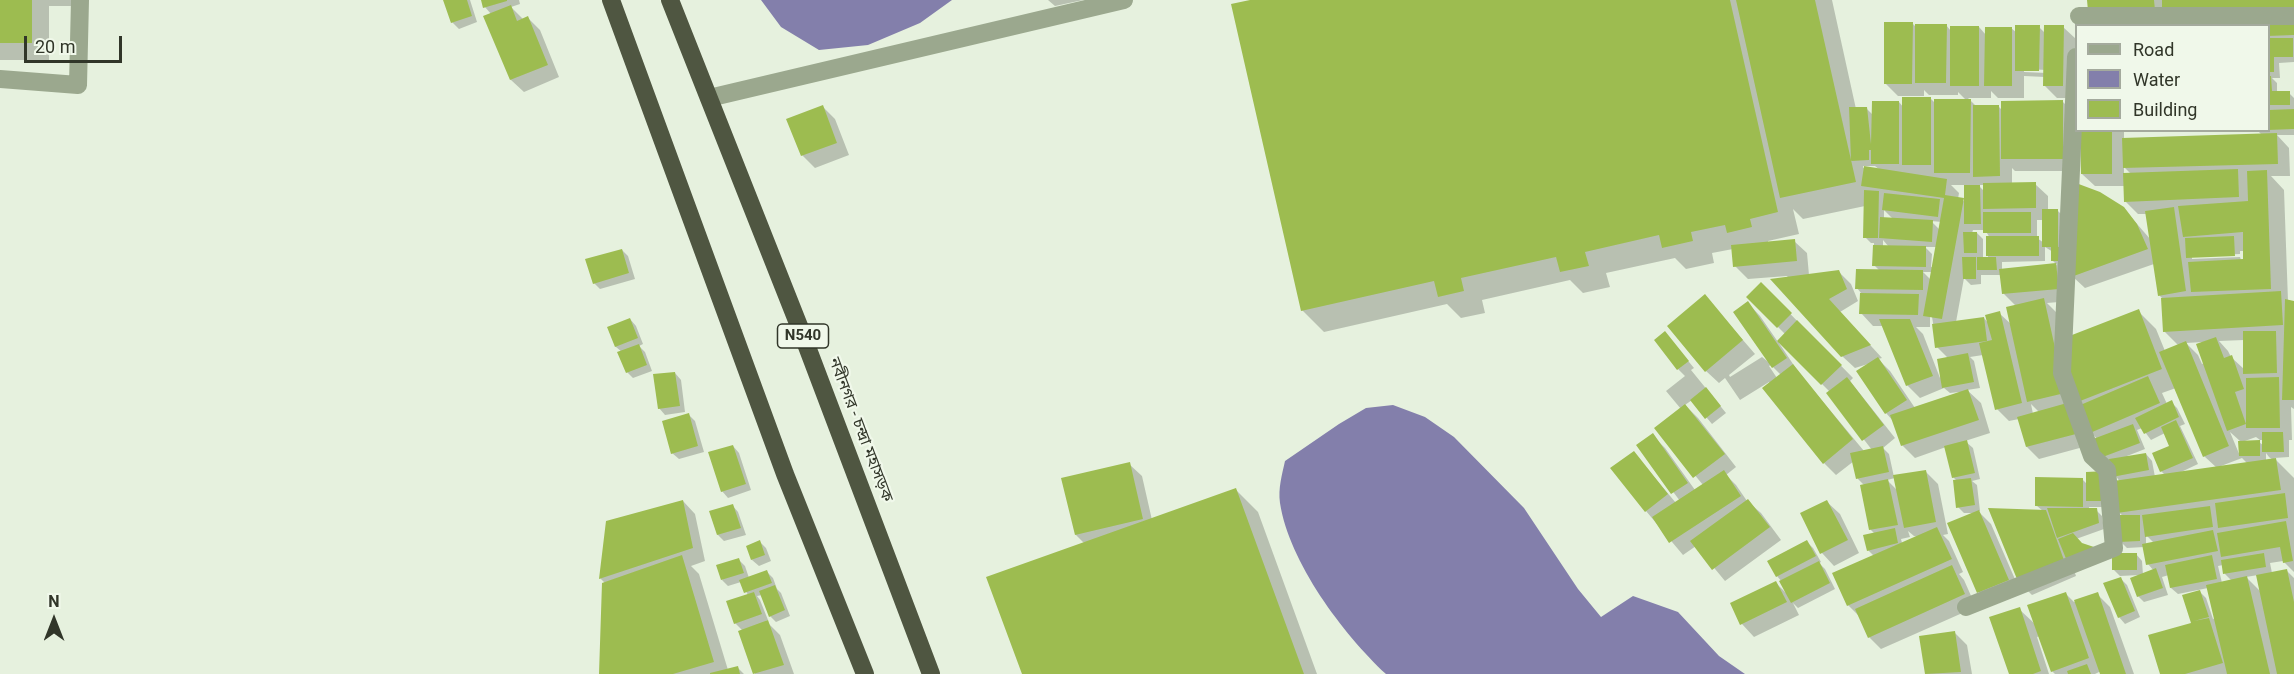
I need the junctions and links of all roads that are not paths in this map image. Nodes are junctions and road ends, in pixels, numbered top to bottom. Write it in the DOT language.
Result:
graph roads {
  1 [pos="80,0"];
  2 [pos="611,0"];
  3 [pos="670,0"];
  4 [pos="1124,0"];
  5 [pos="2078,14"];
  6 [pos="2294,16"];
  7 [pos="0,79"];
  8 [pos="2075,80"];
  9 [pos="709,98"];
  10 [pos="1966,607"];
  11 [pos="865,674"];
  12 [pos="931,674"];
  1 -- 7 [label="street"];
  2 -- 11 [label="highway"];
  3 -- 9 [label="highway, নবীনগর - চন্দ্রা মহাসড়ক / N540"];
  4 -- 9 [label="street"];
  5 -- 6 [label="street"];
  8 -- 10 [label="street"];
  9 -- 12 [label="highway, নবীনগর - চন্দ্রা মহাসড়ক / N540"];
}
